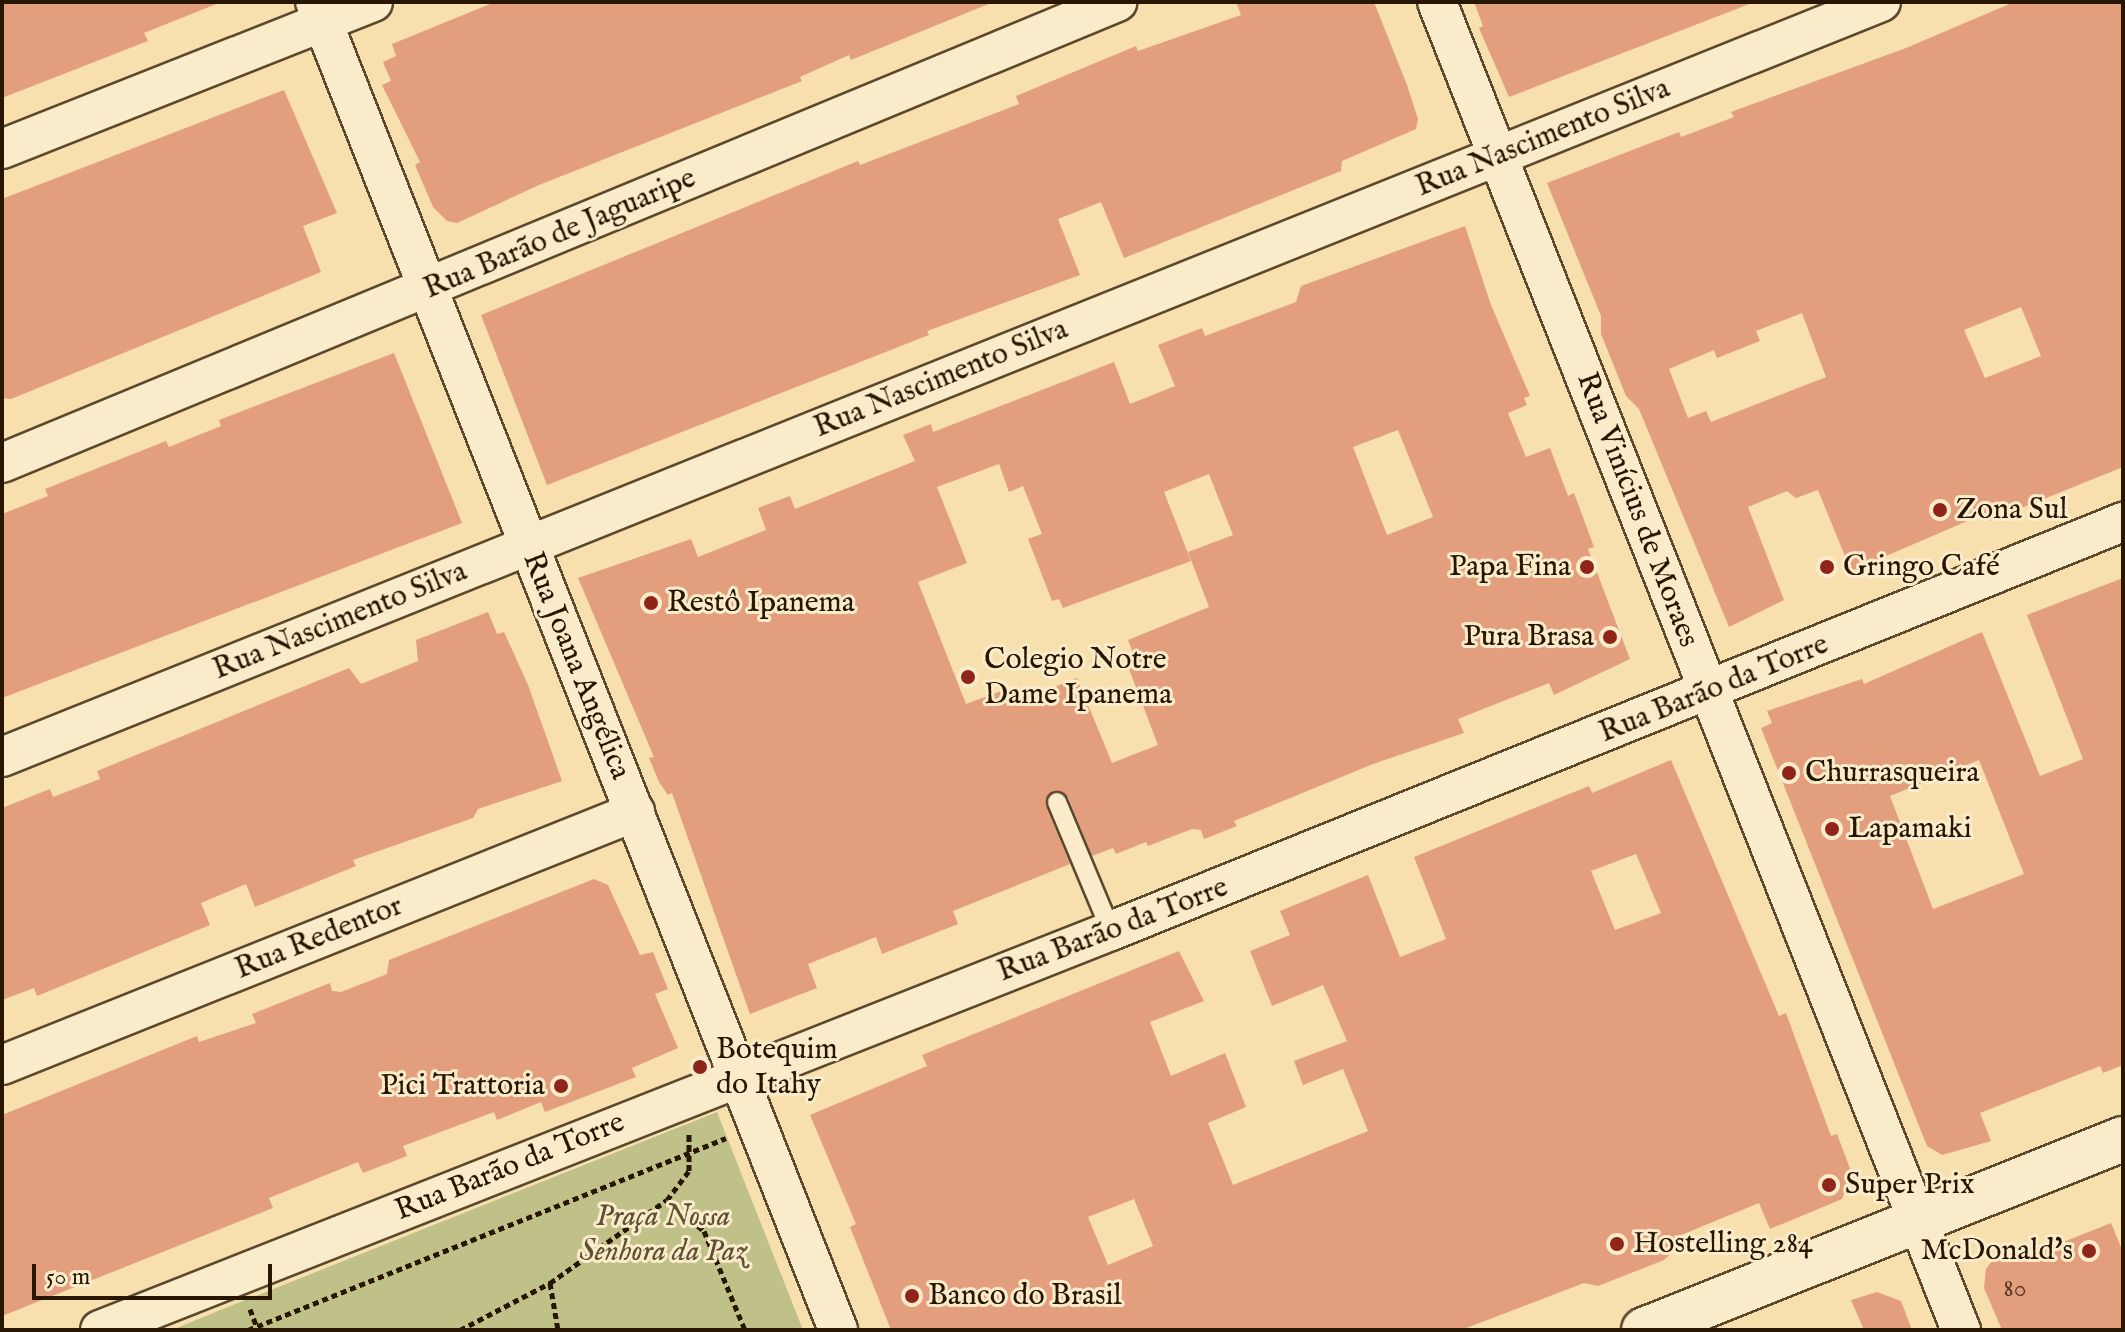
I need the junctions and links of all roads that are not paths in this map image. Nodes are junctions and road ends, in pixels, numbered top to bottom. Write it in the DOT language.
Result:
graph roads {
  1 [pos="373,2"];
  2 [pos="1117,2"];
  3 [pos="1437,2"];
  4 [pos="1881,2"];
  5 [pos="328,9"];
  6 [pos="2,149"];
  7 [pos="1498,156"];
  8 [pos="428,290"];
  9 [pos="2,463"];
  10 [pos="2123,522"];
  11 [pos="526,546"];
  12 [pos="1709,692"];
  13 [pos="2,757"];
  14 [pos="1057,802"];
  15 [pos="635,812"];
  16 [pos="1111,931"];
  17 [pos="2,1065"];
  18 [pos="739,1076"];
  19 [pos="2123,1139"];
  20 [pos="1915,1220"];
  21 [pos="100,1330"];
  22 [pos="838,1330"];
  23 [pos="1644,1330"];
  24 [pos="1961,1330"];
  1 -- 5 [label="street"];
  2 -- 8 [label="street, Rua Barão de Jaguaripe"];
  3 -- 7 [label="street, Rua Vinícius de Moraes"];
  4 -- 7 [label="street, Rua Nascimento Silva"];
  5 -- 6 [label="street"];
  5 -- 8 [label="street, Rua Joana Angélica"];
  7 -- 11 [label="street, Rua Nascimento Silva"];
  7 -- 12 [label="street, Rua Vinícius de Moraes"];
  8 -- 9 [label="street, Rua Barão de Jaguaripe"];
  8 -- 11 [label="street, Rua Joana Angélica"];
  10 -- 12 [label="street, Rua Barão da Torre"];
  11 -- 13 [label="street, Rua Nascimento Silva"];
  11 -- 15 [label="street, Rua Joana Angélica"];
  12 -- 16 [label="street, Rua Barão da Torre"];
  12 -- 20 [label="street, Rua Vinícius de Moraes"];
  14 -- 16 [label="lane"];
  15 -- 17 [label="street, Rua Redentor"];
  15 -- 18 [label="street, Rua Joana Angélica"];
  16 -- 18 [label="street, Rua Barão da Torre"];
  18 -- 21 [label="street, Rua Barão da Torre"];
  18 -- 22 [label="street, Rua Joana Angélica"];
  19 -- 20 [label="main road"];
  20 -- 23 [label="main road"];
  20 -- 24 [label="street, Rua Vinícius de Moraes"];
}
